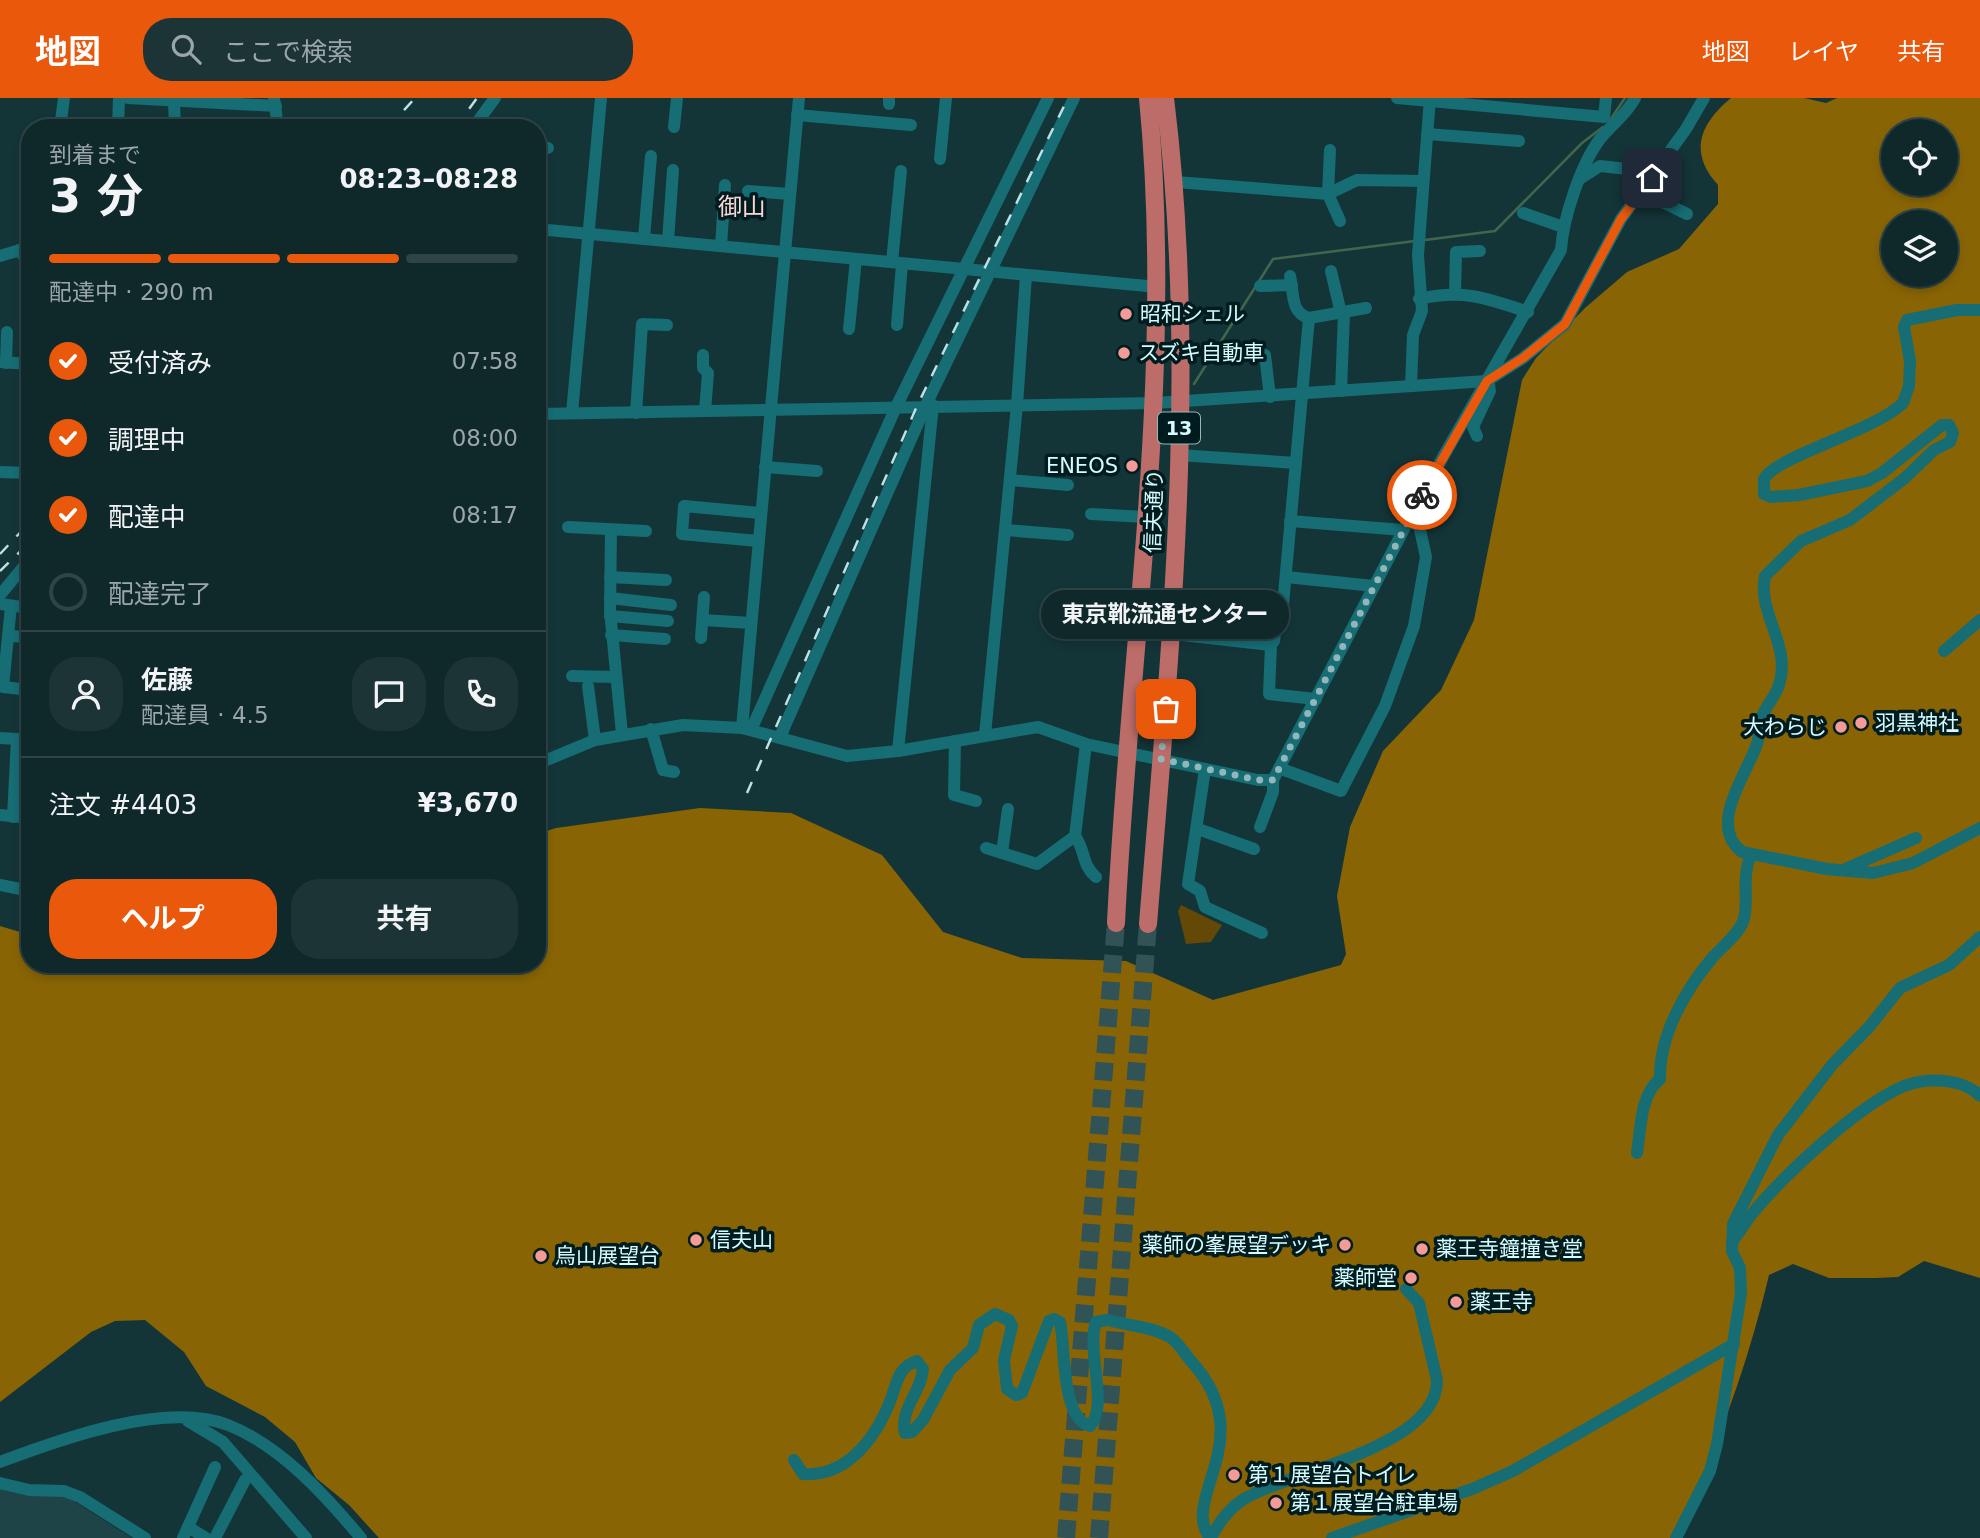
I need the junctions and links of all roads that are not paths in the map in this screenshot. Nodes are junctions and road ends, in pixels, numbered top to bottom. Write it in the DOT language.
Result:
graph roads {
  1 [pos="64,98"];
  2 [pos="119,98"];
  3 [pos="128,98"];
  4 [pos="495,98"];
  5 [pos="601,98"];
  6 [pos="677,98"];
  7 [pos="799,98"];
  8 [pos="946,98"];
  9 [pos="1048,98"];
  10 [pos="1074,98"];
  11 [pos="1148,98"];
  12 [pos="1165,98"];
  13 [pos="1397,98"];
  14 [pos="1606,98"];
  15 [pos="1635,98"];
  16 [pos="1704,98"];
  17 [pos="1430,100"];
  18 [pos="174,102"];
  19 [pos="275,102"];
  20 [pos="1510,103"];
  21 [pos="1531,104"];
  22 [pos="797,115"];
  23 [pos="61,119"];
  24 [pos="118,119"];
  25 [pos="175,119"];
  26 [pos="480,119"];
  27 [pos="1609,120"];
  28 [pos="911,125"];
  29 [pos="674,127"];
  30 [pos="1427,134"];
  31 [pos="1519,141"];
  32 [pos="1330,150"];
  33 [pos="651,156"];
  34 [pos="940,159"];
  35 [pos="673,170"];
  36 [pos="901,171"];
  37 [pos="1581,178"];
  38 [pos="1423,181"];
  39 [pos="1176,182"];
  40 [pos="725,185"];
  41 [pos="1643,190"];
  42 [pos="748,191"];
  43 [pos="790,194"];
  44 [pos="1328,194"];
  45 [pos="1523,213"];
  46 [pos="1687,214"];
  47 [pos="1340,221"];
  48 [pos="1563,228"];
  49 [pos="546,230"];
  50 [pos="589,233"];
  51 [pos="644,238"];
  52 [pos="668,241"];
  53 [pos="721,246"];
  54 [pos="21,249"];
  55 [pos="1480,251"];
  56 [pos="785,252"];
  57 [pos="0,256"];
  58 [pos="856,259"];
  59 [pos="897,263"];
  60 [pos="964,270"];
  61 [pos="1331,271"];
  62 [pos="988,272"];
  63 [pos="1026,275"];
  64 [pos="1260,286"];
  65 [pos="1158,287"];
  66 [pos="1454,294"];
  67 [pos="1419,299"];
  68 [pos="1366,308"];
  69 [pos="1980,310"];
  70 [pos="1342,311"];
  71 [pos="1528,312"];
  72 [pos="1309,318"];
  73 [pos="667,325"];
  74 [pos="897,325"];
  75 [pos="849,329"];
  76 [pos="7,332"];
  77 [pos="704,355"];
  78 [pos="1265,355"];
  79 [pos="3,362"];
  80 [pos="21,363"];
  81 [pos="1487,381"];
  82 [pos="1411,386"];
  83 [pos="1341,391"];
  84 [pos="1303,395"];
  85 [pos="1270,397"];
  86 [pos="1179,401"];
  87 [pos="1155,403"];
  88 [pos="897,405"];
  89 [pos="929,405"];
  90 [pos="1017,405"];
  91 [pos="770,410"];
  92 [pos="705,411"];
  93 [pos="636,412"];
  94 [pos="572,413"];
  95 [pos="546,414"];
  96 [pos="1477,436"];
  97 [pos="1179,455"];
  98 [pos="1296,463"];
  99 [pos="765,467"];
  100 [pos="817,471"];
  101 [pos="0,472"];
  102 [pos="21,473"];
  103 [pos="1010,480"];
  104 [pos="1068,485"];
  105 [pos="760,513"];
  106 [pos="1091,514"];
  107 [pos="1145,517"];
  108 [pos="1290,521"];
  109 [pos="1406,526"];
  110 [pos="568,527"];
  111 [pos="611,530"];
  112 [pos="1005,530"];
  113 [pos="646,531"];
  114 [pos="1068,535"];
  115 [pos="758,541"];
  116 [pos="21,570"];
  117 [pos="610,577"];
  118 [pos="1286,577"];
  119 [pos="666,580"];
  120 [pos="1374,586"];
  121 [pos="0,595"];
  122 [pos="704,597"];
  123 [pos="610,598"];
  124 [pos="671,604"];
  125 [pos="6,605"];
  126 [pos="610,616"];
  127 [pos="703,620"];
  128 [pos="1980,620"];
  129 [pos="668,621"];
  130 [pos="751,623"];
  131 [pos="1173,634"];
  132 [pos="611,635"];
  133 [pos="8,636"];
  134 [pos="21,637"];
  135 [pos="701,638"];
  136 [pos="665,639"];
  137 [pos="1270,645"];
  138 [pos="1944,651"];
  139 [pos="572,676"];
  140 [pos="616,677"];
  141 [pos="588,686"];
  142 [pos="21,689"];
  143 [pos="1316,699"];
  144 [pos="651,729"];
  145 [pos="746,729"];
  146 [pos="622,734"];
  147 [pos="985,735"];
  148 [pos="780,737"];
  149 [pos="0,738"];
  150 [pos="595,740"];
  151 [pos="955,741"];
  152 [pos="1086,744"];
  153 [pos="898,751"];
  154 [pos="1128,752"];
  155 [pos="1161,759"];
  156 [pos="546,760"];
  157 [pos="1205,769"];
  158 [pos="674,772"];
  159 [pos="1276,774"];
  160 [pos="976,801"];
  161 [pos="1008,809"];
  162 [pos="6,816"];
  163 [pos="1260,827"];
  164 [pos="1980,828"];
  165 [pos="1198,829"];
  166 [pos="1075,836"];
  167 [pos="1916,838"];
  168 [pos="986,848"];
  169 [pos="1254,849"];
  170 [pos="1002,853"];
  171 [pos="1751,855"];
  172 [pos="1840,871"];
  173 [pos="1096,877"];
  174 [pos="0,885"];
  175 [pos="21,889"];
  176 [pos="1116,923"];
  177 [pos="1147,924"];
  178 [pos="1262,933"];
  179 [pos="1980,937"];
  180 [pos="1980,1096"];
  181 [pos="1637,1153"];
  182 [pos="1732,1241"];
  183 [pos="1406,1289"];
  184 [pos="1734,1345"];
  185 [pos="185,1419"];
  186 [pos="794,1460"];
  187 [pos="0,1462"];
  188 [pos="215,1467"];
  189 [pos="245,1480"];
  190 [pos="0,1483"];
  191 [pos="185,1532"];
  192 [pos="145,1538"];
  193 [pos="206,1538"];
  194 [pos="215,1538"];
  195 [pos="306,1538"];
  196 [pos="361,1538"];
  197 [pos="1211,1538"];
  198 [pos="1332,1538"];
  199 [pos="1676,1538"];
  1 -- 23 [label="street"];
  2 -- 24 [label="street"];
  3 -- 18 [label="street"];
  4 -- 26 [label="street"];
  5 -- 50 [label="street"];
  6 -- 29 [label="street"];
  7 -- 22 [label="street"];
  8 -- 34 [label="street"];
  9 -- 60 [label="street"];
  10 -- 62 [label="street"];
  11 -- 65 [label="highway, 信夫通り / 13"];
  12 -- 39 [label="highway, 信夫通り / 13"];
  13 -- 17 [label="street"];
  14 -- 27 [label="street"];
  15 -- 27 [label="street"];
  16 -- 41 [label="street"];
  17 -- 20 [label="street"];
  17 -- 30 [label="street"];
  18 -- 19 [label="street"];
  18 -- 25 [label="street"];
  20 -- 21 [label="street"];
  21 -- 27 [label="street"];
  22 -- 28 [label="street"];
  22 -- 43 [label="street"];
  27 -- 37 [label="street"];
  30 -- 31 [label="street"];
  30 -- 38 [label="street"];
  32 -- 44 [label="street"];
  33 -- 51 [label="street"];
  35 -- 52 [label="street"];
  36 -- 59 [label="street"];
  37 -- 41 [label="street"];
  37 -- 48 [label="street"];
  38 -- 44 [label="street"];
  38 -- 67 [label="street"];
  39 -- 44 [label="street"];
  39 -- 86 [label="highway, 信夫通り / 13"];
  40 -- 53 [label="street"];
  41 -- 46 [label="street"];
  41 -- 81 [label="street"];
  42 -- 43 [label="street"];
  43 -- 56 [label="street"];
  44 -- 47 [label="street"];
  45 -- 48 [label="street"];
  48 -- 71 [label="street"];
  49 -- 50 [label="street"];
  50 -- 51 [label="street"];
  50 -- 94 [label="street"];
  51 -- 52 [label="street"];
  52 -- 53 [label="street"];
  53 -- 56 [label="street"];
  54 -- 57 [label="street"];
  55 -- 66 [label="street"];
  56 -- 58 [label="street"];
  56 -- 91 [label="street"];
  58 -- 59 [label="street"];
  58 -- 75 [label="street"];
  59 -- 60 [label="street"];
  59 -- 74 [label="street"];
  60 -- 62 [label="street"];
  60 -- 88 [label="street"];
  61 -- 70 [label="street"];
  62 -- 63 [label="street"];
  62 -- 89 [label="street"];
  63 -- 65 [label="street"];
  63 -- 90 [label="street"];
  64 -- 72 [label="street"];
  65 -- 87 [label="highway, 信夫通り / 13"];
  66 -- 67 [label="street"];
  66 -- 71 [label="street"];
  67 -- 82 [label="street"];
  68 -- 70 [label="street"];
  69 -- 171 [label="street"];
  70 -- 72 [label="street"];
  70 -- 83 [label="street"];
  71 -- 81 [label="street"];
  72 -- 84 [label="street"];
  73 -- 93 [label="street"];
  76 -- 79 [label="street"];
  77 -- 92 [label="street"];
  78 -- 85 [label="street"];
  79 -- 80 [label="street"];
  81 -- 82 [label="street"];
  81 -- 96 [label="street"];
  81 -- 109 [label="street"];
  82 -- 83 [label="street"];
  83 -- 84 [label="street"];
  84 -- 85 [label="street"];
  84 -- 98 [label="street"];
  85 -- 86 [label="street"];
  86 -- 87 [label="street"];
  86 -- 97 [label="highway, 信夫通り / 13"];
  87 -- 90 [label="street"];
  87 -- 107 [label="highway, 信夫通り / 13"];
  88 -- 89 [label="street"];
  88 -- 91 [label="street"];
  88 -- 145 [label="street"];
  89 -- 90 [label="street"];
  89 -- 148 [label="street"];
  89 -- 153 [label="street"];
  90 -- 103 [label="street"];
  91 -- 92 [label="street"];
  91 -- 99 [label="street"];
  92 -- 93 [label="street"];
  93 -- 94 [label="street"];
  94 -- 95 [label="street"];
  97 -- 98 [label="street"];
  97 -- 131 [label="highway, 信夫通り / 13"];
  98 -- 108 [label="street"];
  99 -- 100 [label="street"];
  99 -- 105 [label="street"];
  101 -- 102 [label="street"];
  103 -- 104 [label="street"];
  103 -- 112 [label="street"];
  105 -- 115 [label="street"];
  105 -- 115 [label="street"];
  106 -- 107 [label="street"];
  107 -- 154 [label="highway, 信夫通り / 13"];
  108 -- 109 [label="street"];
  108 -- 118 [label="street"];
  109 -- 120 [label="street"];
  109 -- 159 [label="street"];
  110 -- 111 [label="street"];
  111 -- 113 [label="street"];
  111 -- 117 [label="street"];
  112 -- 114 [label="street"];
  112 -- 147 [label="street"];
  115 -- 130 [label="street"];
  116 -- 121 [label="street"];
  117 -- 119 [label="street"];
  117 -- 123 [label="street"];
  118 -- 120 [label="street"];
  118 -- 137 [label="street"];
  120 -- 143 [label="street"];
  122 -- 127 [label="street"];
  123 -- 124 [label="street"];
  123 -- 126 [label="street"];
  125 -- 133 [label="street"];
  126 -- 129 [label="street"];
  126 -- 132 [label="street"];
  127 -- 130 [label="street"];
  127 -- 135 [label="street"];
  128 -- 138 [label="street"];
  130 -- 145 [label="street"];
  131 -- 137 [label="street"];
  131 -- 155 [label="highway, 信夫通り / 13"];
  132 -- 136 [label="street"];
  132 -- 140 [label="street"];
  133 -- 134 [label="street"];
  133 -- 142 [label="street"];
  137 -- 143 [label="street"];
  139 -- 140 [label="street"];
  140 -- 146 [label="street"];
  141 -- 150 [label="street"];
  143 -- 159 [label="street"];
  144 -- 145 [label="street"];
  144 -- 146 [label="street"];
  144 -- 158 [label="street"];
  145 -- 148 [label="street"];
  146 -- 150 [label="street"];
  147 -- 151 [label="street"];
  147 -- 152 [label="street"];
  148 -- 153 [label="street"];
  149 -- 162 [label="street"];
  150 -- 156 [label="street"];
  151 -- 153 [label="street"];
  151 -- 160 [label="street"];
  152 -- 154 [label="street"];
  152 -- 166 [label="street"];
  154 -- 155 [label="street"];
  154 -- 176 [label="highway, 信夫通り / 13"];
  155 -- 157 [label="street"];
  155 -- 177 [label="highway, 信夫通り / 13"];
  157 -- 159 [label="street"];
  157 -- 165 [label="street"];
  159 -- 163 [label="street"];
  161 -- 170 [label="street"];
  164 -- 172 [label="street"];
  165 -- 169 [label="street"];
  165 -- 178 [label="street"];
  166 -- 170 [label="street"];
  166 -- 173 [label="street"];
  167 -- 172 [label="street"];
  168 -- 170 [label="street"];
  171 -- 172 [label="street"];
  171 -- 181 [label="street"];
  174 -- 175 [label="street"];
  179 -- 182 [label="street"];
  180 -- 182 [label="street"];
  182 -- 184 [label="street"];
  183 -- 197 [label="street"];
  184 -- 198 [label="street"];
  184 -- 199 [label="street"];
  185 -- 187 [label="street"];
  185 -- 195 [label="street"];
  185 -- 196 [label="street"];
  186 -- 197 [label="street"];
  188 -- 191 [label="street"];
  189 -- 194 [label="street"];
  190 -- 192 [label="street"];
  191 -- 193 [label="street"];
}
